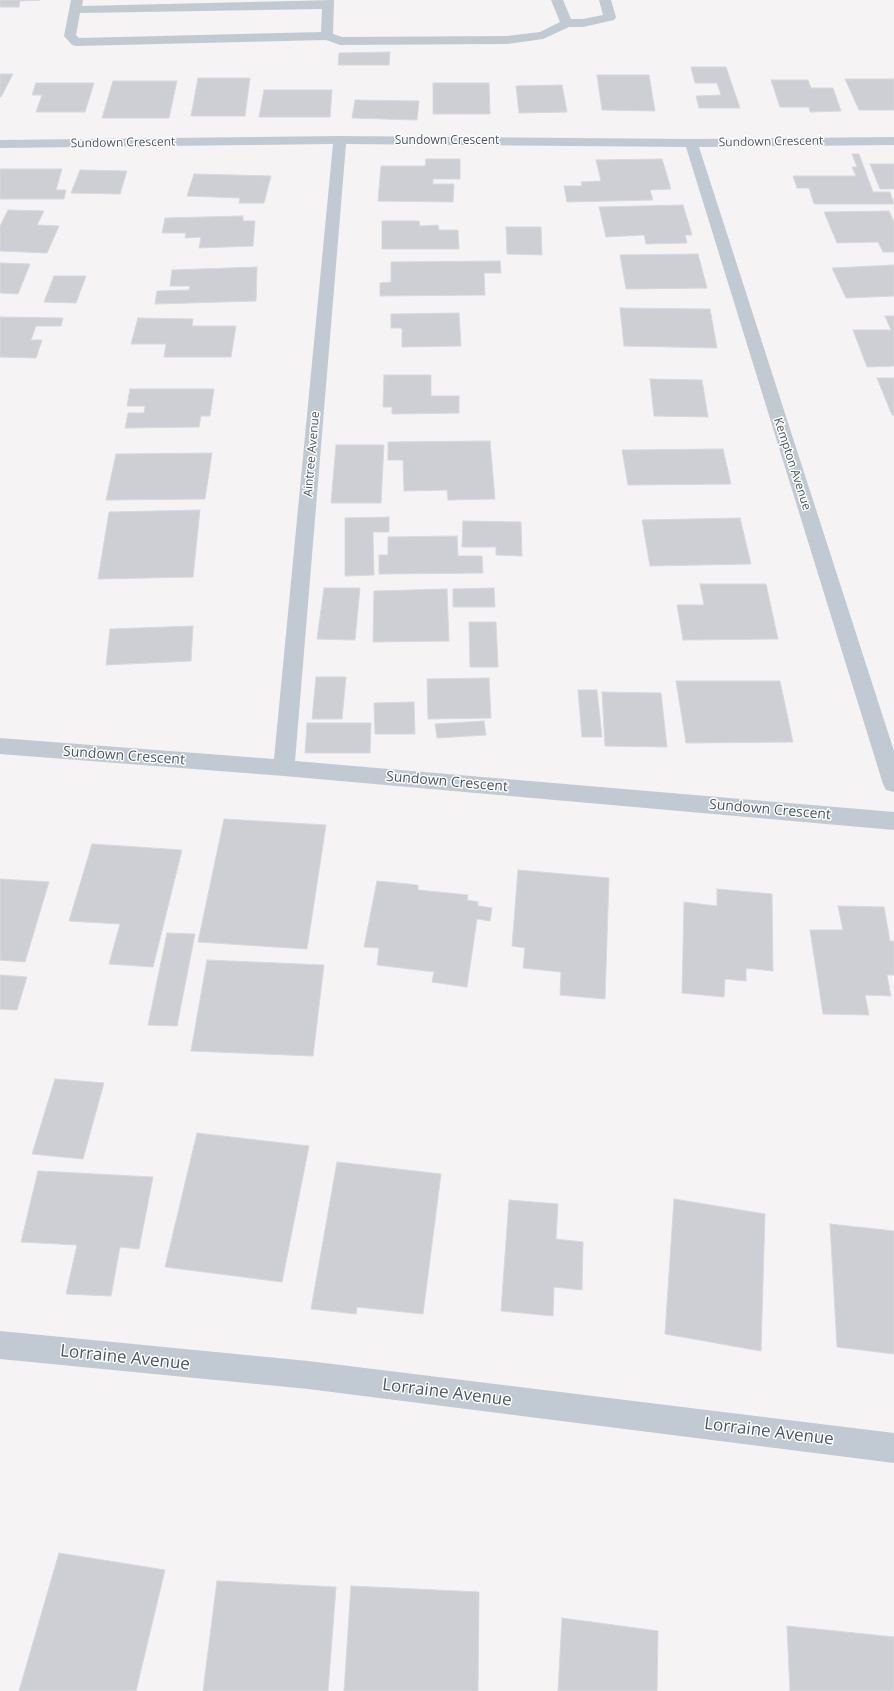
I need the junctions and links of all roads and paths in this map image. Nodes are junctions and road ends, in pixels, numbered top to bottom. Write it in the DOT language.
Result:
graph roads {
  1 [pos="557,0"];
  2 [pos="605,0"];
  3 [pos="328,3"];
  4 [pos="76,5"];
  5 [pos="567,23"];
  6 [pos="328,36"];
  7 [pos="340,140"];
  8 [pos="894,141"];
  9 [pos="691,143"];
  10 [pos="0,144"];
  11 [pos="0,746"];
  12 [pos="284,768"];
  13 [pos="894,784"];
  14 [pos="894,821"];
  15 [pos="0,1345"];
  16 [pos="894,1448"];
  1 -- 5 [label="street"];
  2 -- 5 [label="street"];
  3 -- 4 [label="street"];
  3 -- 6 [label="street"];
  4 -- 6 [label="street"];
  5 -- 6 [label="street"];
  7 -- 9 [label="street, Sundown Crescent"];
  7 -- 10 [label="street, Sundown Crescent"];
  7 -- 12 [label="street, Aintree Avenue"];
  8 -- 9 [label="street, Sundown Crescent"];
  9 -- 13 [label="street, Kempton Avenue"];
  11 -- 12 [label="street, Sundown Crescent"];
  12 -- 14 [label="street, Sundown Crescent"];
  15 -- 16 [label="street, Lorraine Avenue"];
}
